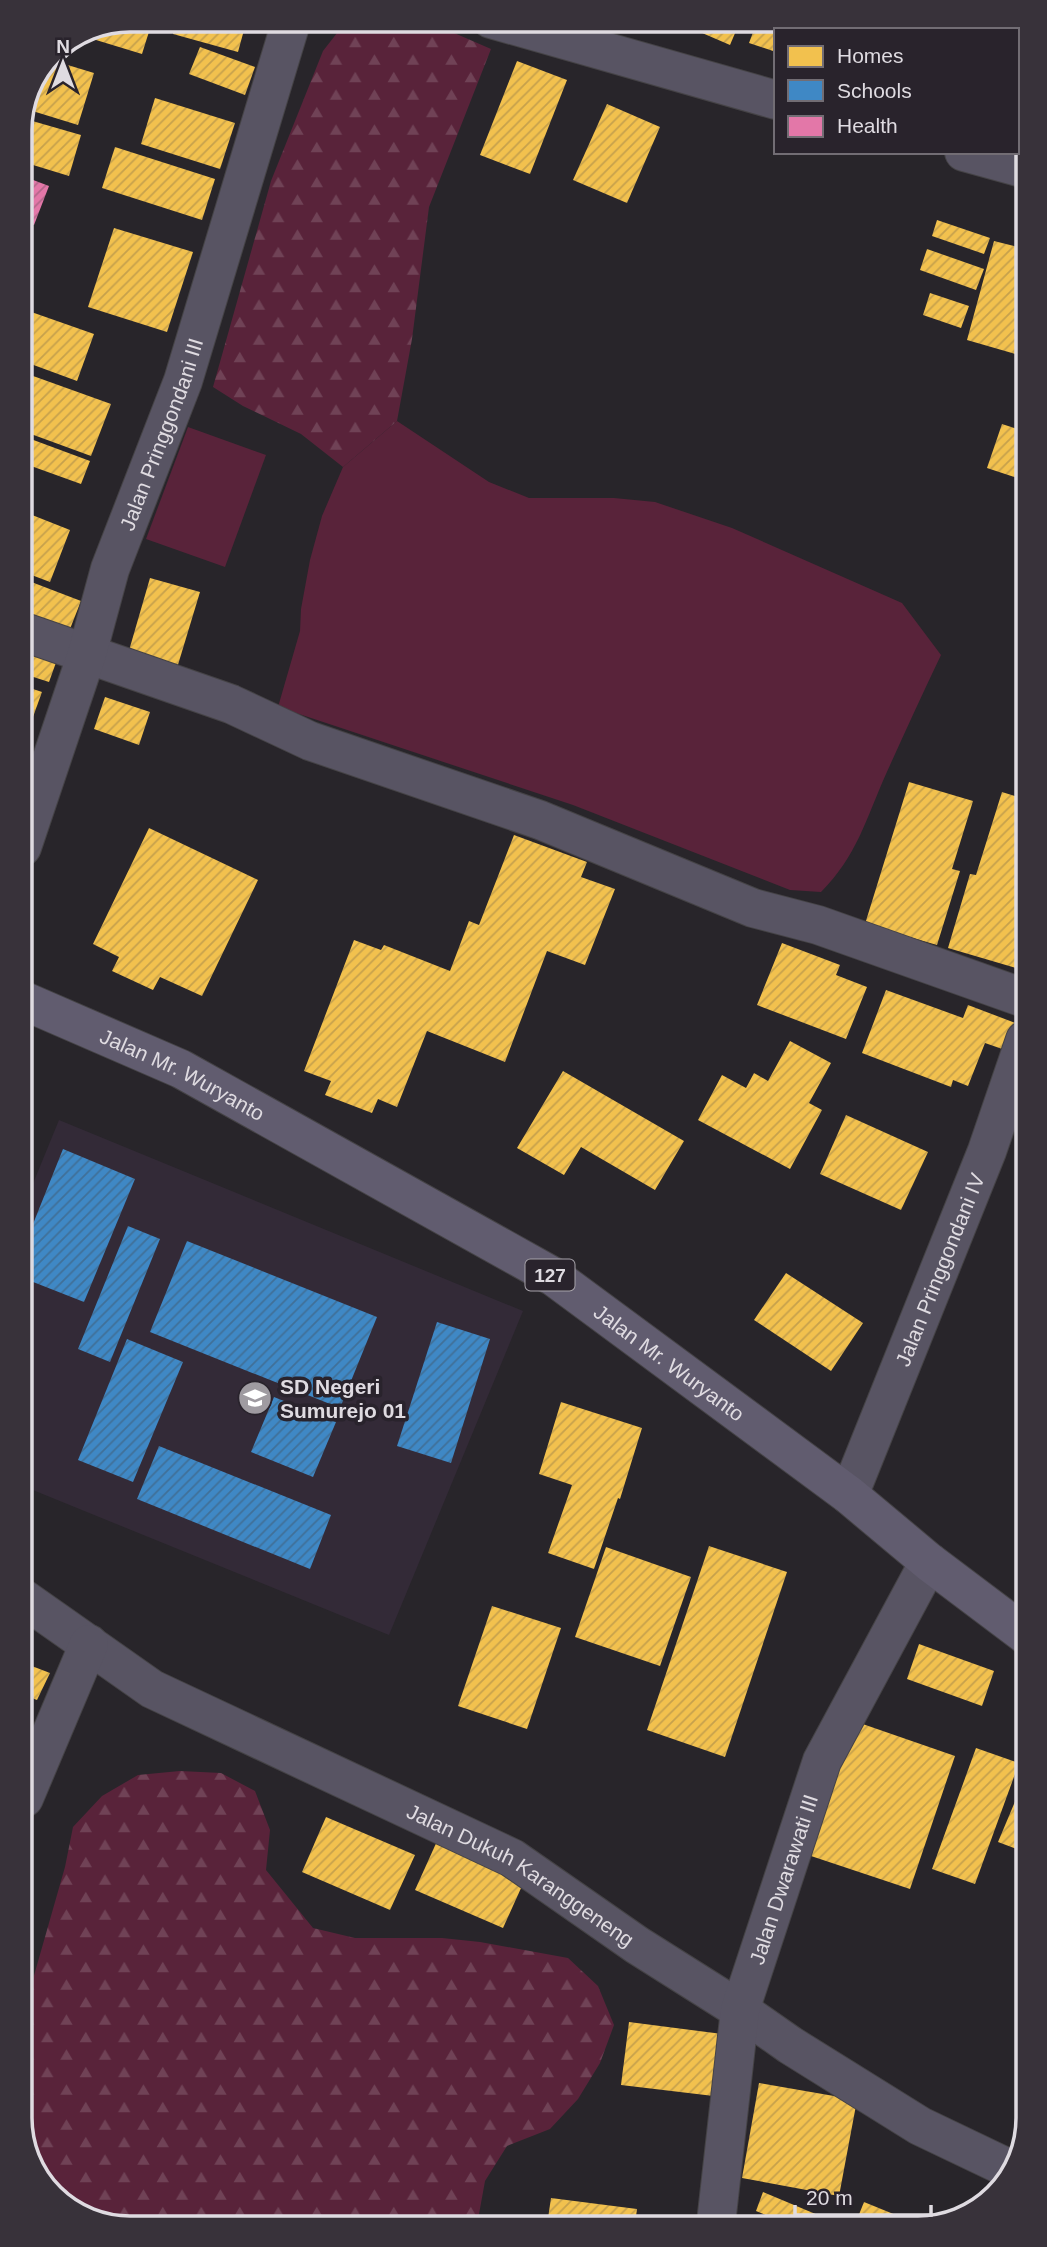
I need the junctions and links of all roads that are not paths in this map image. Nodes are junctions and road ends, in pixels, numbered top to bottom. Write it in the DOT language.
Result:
graph roads {
  1 [pos="288,31"];
  2 [pos="535,32"];
  3 [pos="774,99"];
  4 [pos="971,154"];
  5 [pos="1016,166"];
  6 [pos="32,635"];
  7 [pos="87,654"];
  8 [pos="32,818"];
  9 [pos="1016,995"];
  10 [pos="32,1004"];
  11 [pos="1016,1066"];
  12 [pos="849,1495"];
  13 [pos="929,1562"];
  14 [pos="31,1604"];
  15 [pos="1016,1627"];
  16 [pos="89,1644"];
  17 [pos="31,1781"];
  18 [pos="740,2010"];
  19 [pos="1003,2165"];
  20 [pos="717,2216"];
  1 -- 7 [label="street, Jalan Pringgondani III"];
  2 -- 3 [label="street"];
  4 -- 5 [label="street"];
  6 -- 7 [label="street"];
  7 -- 8 [label="street, Jalan Pringgondani III"];
  7 -- 9 [label="street"];
  10 -- 12 [label="main road, Jalan Mr. Wuryanto / 127"];
  11 -- 12 [label="street, Jalan Pringgondani IV"];
  12 -- 13 [label="main road, Jalan Mr. Wuryanto / 127"];
  13 -- 15 [label="main road, Jalan Mr. Wuryanto / 127"];
  13 -- 18 [label="street, Jalan Dwarawati III"];
  14 -- 16 [label="street, Jalan Dukuh Karanggeneng"];
  16 -- 17 [label="street"];
  16 -- 18 [label="street, Jalan Dukuh Karanggeneng"];
  18 -- 19 [label="street, Jalan Dukuh Karanggeneng"];
  18 -- 20 [label="street, Jalan Dwarawati III"];
}
